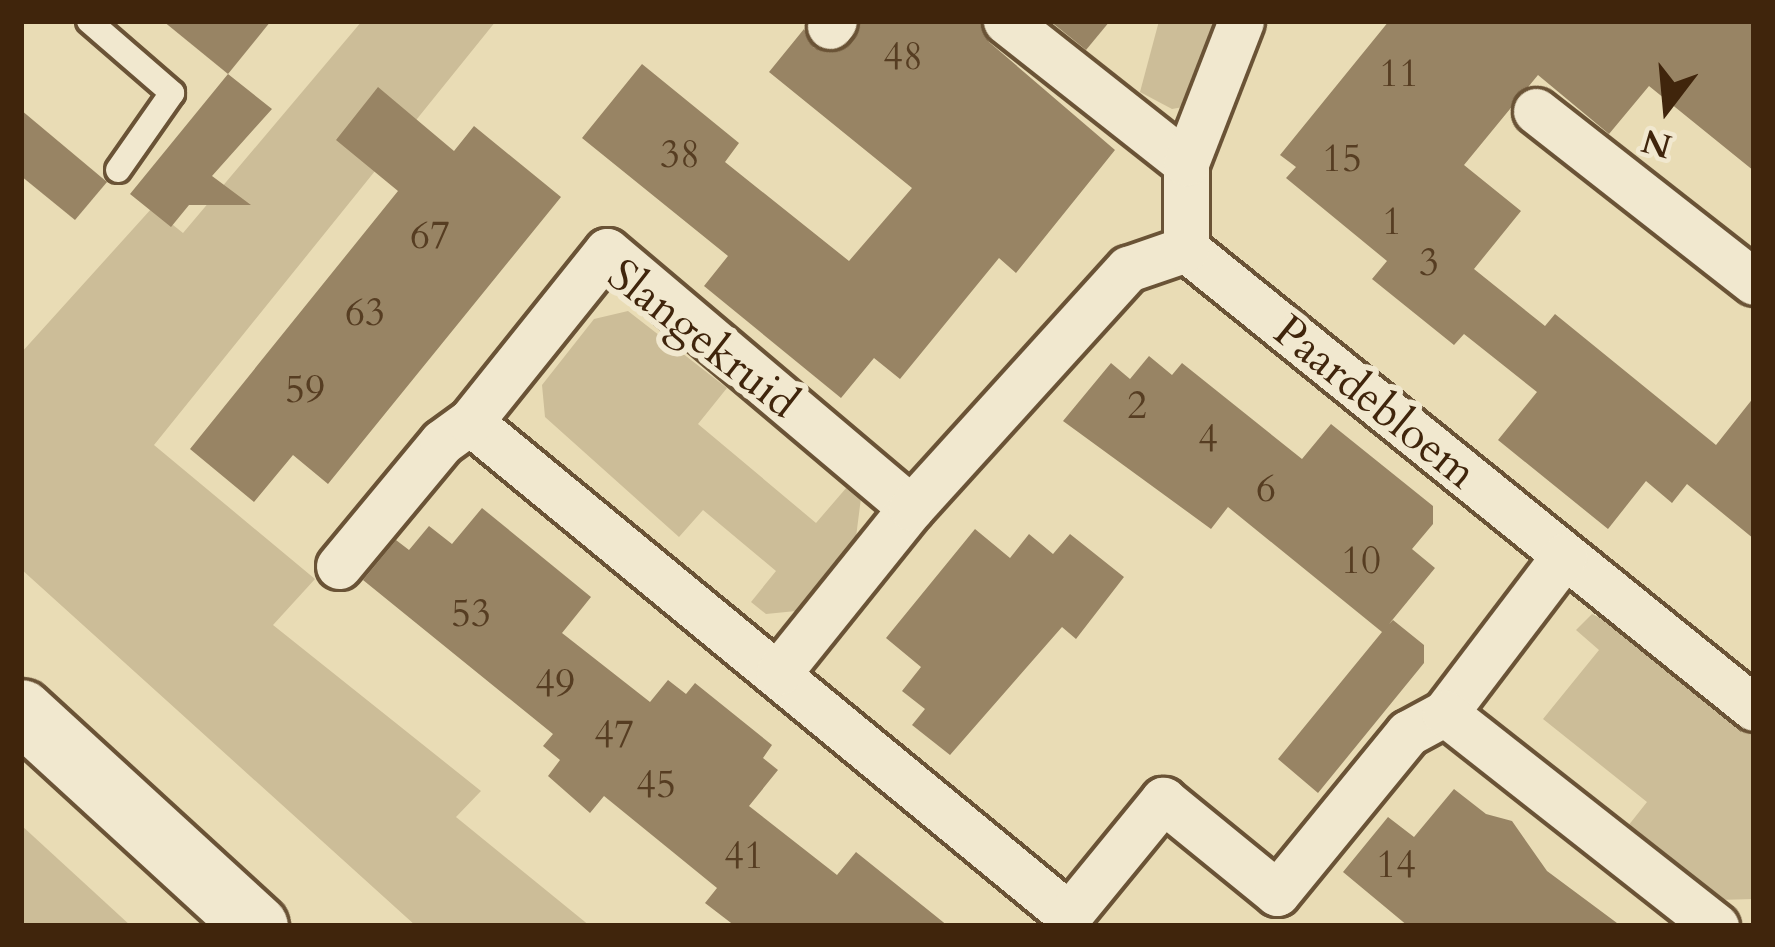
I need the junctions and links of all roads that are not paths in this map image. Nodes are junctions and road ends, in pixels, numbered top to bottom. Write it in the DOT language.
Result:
graph roads {
  1 [pos="89,21"];
  2 [pos="1006,21"];
  3 [pos="1241,21"];
  4 [pos="1536,111"];
  5 [pos="1186,163"];
  6 [pos="118,170"];
  7 [pos="1186,249"];
  8 [pos="1754,283"];
  9 [pos="470,422"];
  10 [pos="911,508"];
  11 [pos="1564,556"];
  12 [pos="339,566"];
  13 [pos="779,672"];
  14 [pos="1754,709"];
  15 [pos="21,711"];
  16 [pos="1445,713"];
  17 [pos="1065,921"];
  18 [pos="256,926"];
  19 [pos="1716,926"];
  1 -- 6 [label="lane"];
  2 -- 5 [label="street"];
  3 -- 5 [label="street"];
  4 -- 8 [label="street"];
  5 -- 7 [label="street"];
  7 -- 10 [label="street"];
  7 -- 11 [label="street, Paardebloem"];
  9 -- 10 [label="street, Slangekruid"];
  9 -- 12 [label="street, Slangekruid"];
  9 -- 13 [label="street"];
  10 -- 13 [label="street"];
  11 -- 14 [label="street, Paardebloem"];
  11 -- 16 [label="street"];
  13 -- 17 [label="street"];
  15 -- 18 [label="street"];
  16 -- 17 [label="street"];
  16 -- 19 [label="street"];
}
